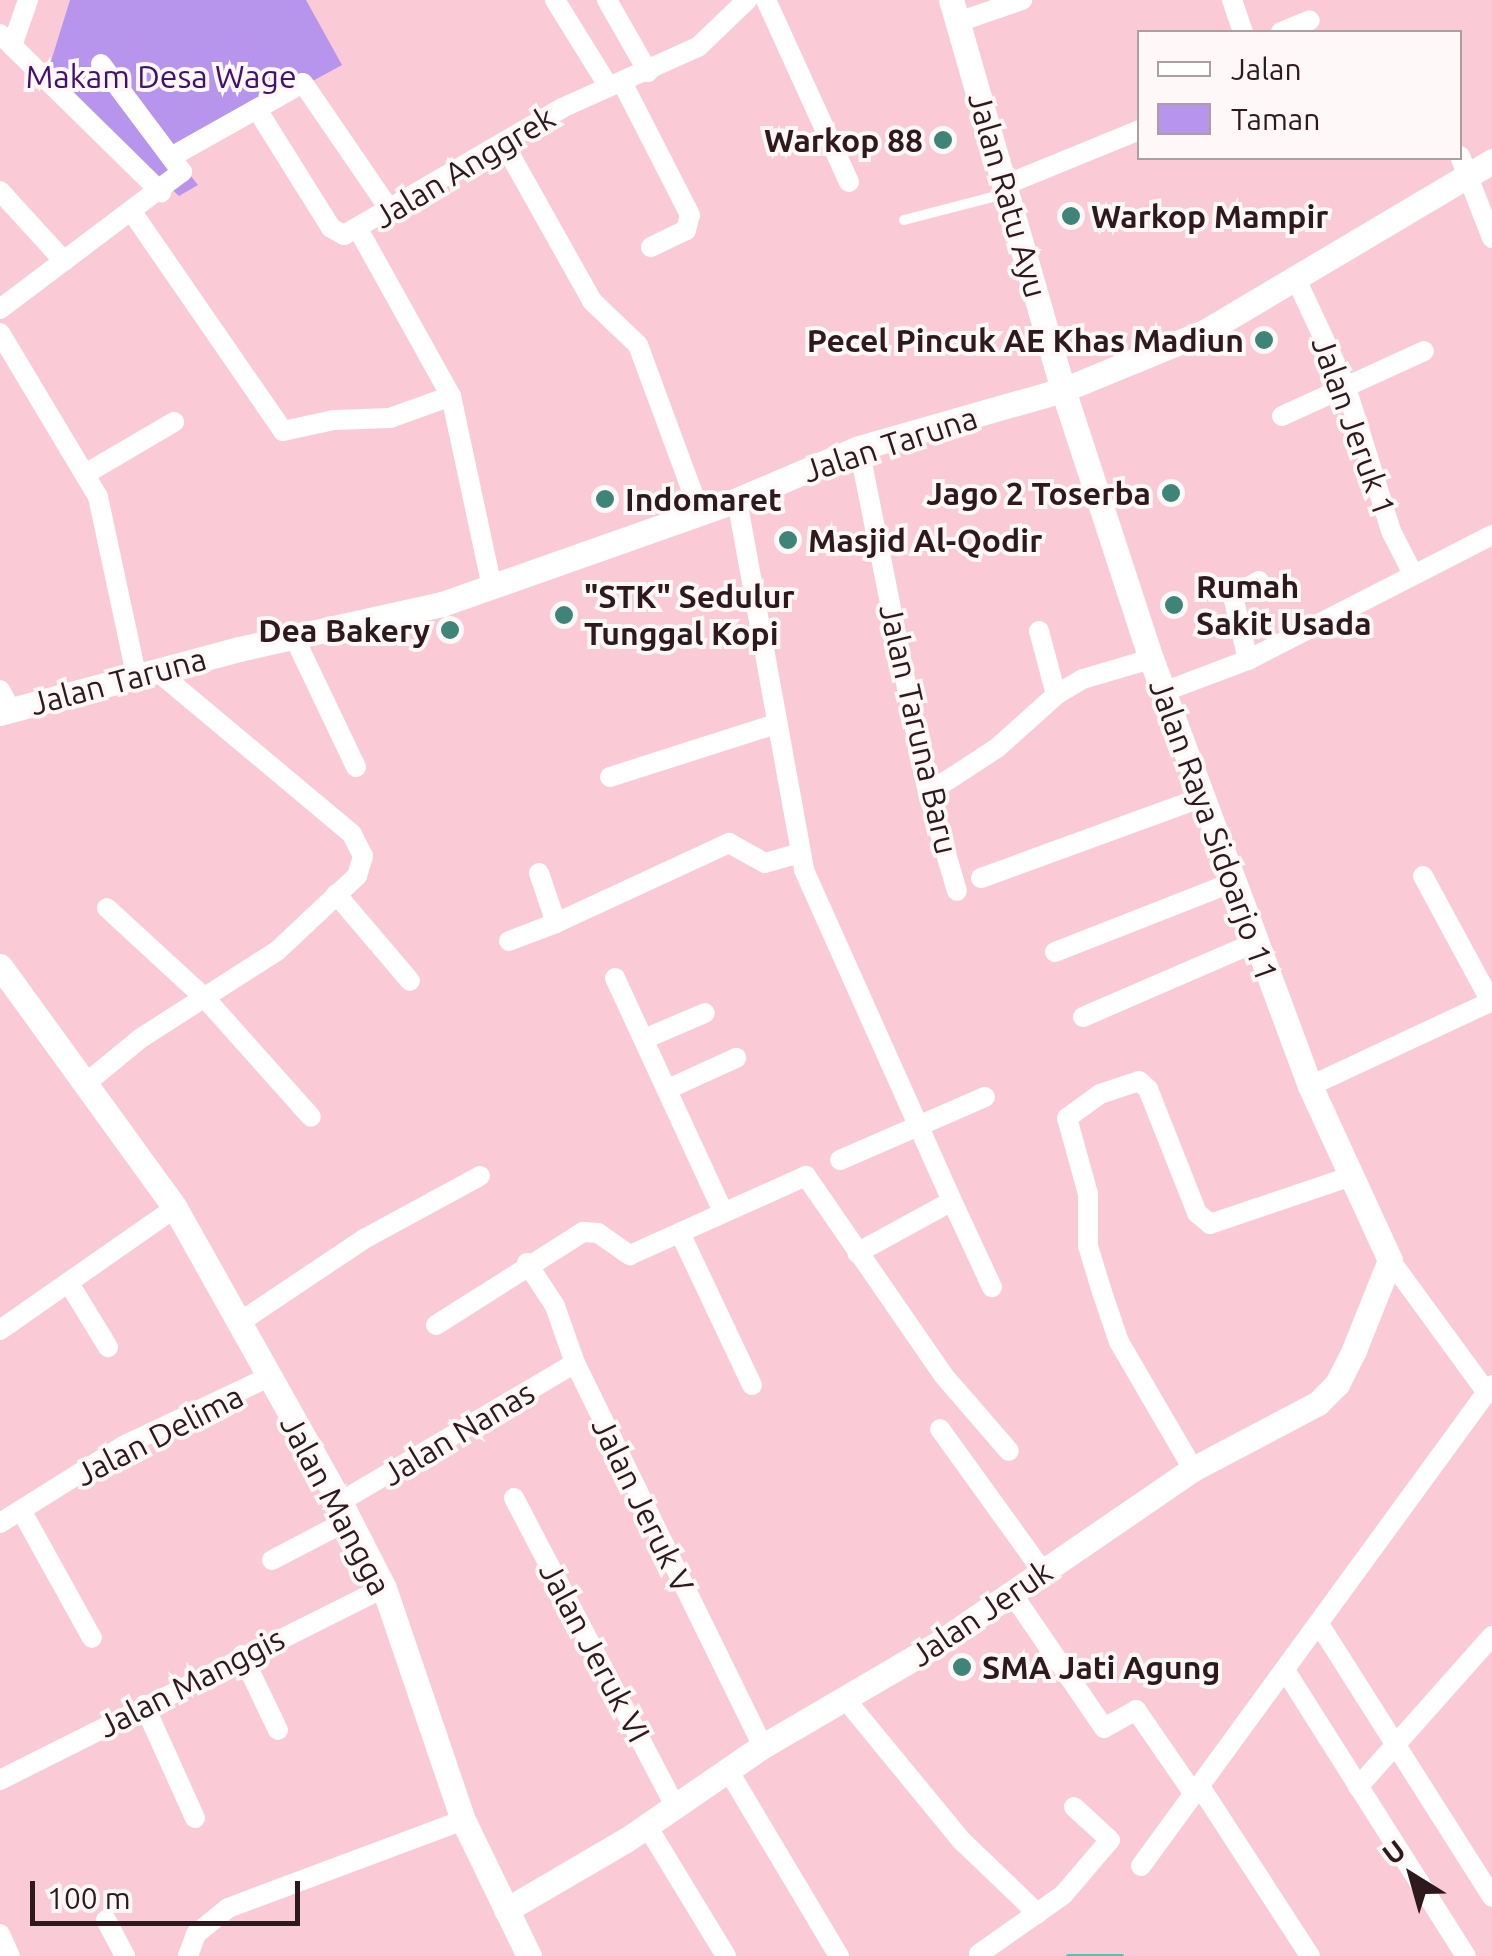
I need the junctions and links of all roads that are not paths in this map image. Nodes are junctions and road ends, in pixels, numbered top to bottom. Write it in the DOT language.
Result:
graph roads {
  1 [pos="28,0"];
  2 [pos="555,0"];
  3 [pos="607,0"];
  4 [pos="747,0"];
  5 [pos="766,0"];
  6 [pos="1022,0"];
  7 [pos="1232,0"];
  8 [pos="955,11"];
  9 [pos="1310,20"];
  10 [pos="1242,30"];
  11 [pos="1286,30"];
  12 [pos="6,40"];
  13 [pos="100,64"];
  14 [pos="648,72"];
  15 [pos="616,85"];
  16 [pos="258,111"];
  17 [pos="1137,131"];
  18 [pos="504,144"];
  19 [pos="171,157"];
  20 [pos="1492,160"];
  21 [pos="1462,168"];
  22 [pos="849,182"];
  23 [pos="1006,189"];
  24 [pos="161,192"];
  25 [pos="0,193"];
  26 [pos="390,210"];
  27 [pos="132,212"];
  28 [pos="904,220"];
  29 [pos="358,230"];
  30 [pos="1492,238"];
  31 [pos="651,248"];
  32 [pos="64,261"];
  33 [pos="1296,278"];
  34 [pos="0,307"];
  35 [pos="2,344"];
  36 [pos="1424,350"];
  37 [pos="1345,384"];
  38 [pos="1064,390"];
  39 [pos="451,396"];
  40 [pos="1282,416"];
  41 [pos="174,422"];
  42 [pos="859,448"];
  43 [pos="87,473"];
  44 [pos="736,500"];
  45 [pos="700,514"];
  46 [pos="1492,535"];
  47 [pos="1412,574"];
  48 [pos="1259,580"];
  49 [pos="492,588"];
  50 [pos="1038,631"];
  51 [pos="294,637"];
  52 [pos="1152,659"];
  53 [pos="1248,660"];
  54 [pos="146,672"];
  55 [pos="1163,692"];
  56 [pos="1056,695"];
  57 [pos="3,704"];
  58 [pos="776,724"];
  59 [pos="356,767"];
  60 [pos="610,777"];
  61 [pos="928,793"];
  62 [pos="1201,798"];
  63 [pos="800,853"];
  64 [pos="539,873"];
  65 [pos="1423,876"];
  66 [pos="982,878"];
  67 [pos="1231,882"];
  68 [pos="957,891"];
  69 [pos="336,894"];
  70 [pos="107,908"];
  71 [pos="556,923"];
  72 [pos="509,941"];
  73 [pos="1254,943"];
  74 [pos="1054,952"];
  75 [pos="0,966"];
  76 [pos="615,978"];
  77 [pos="410,981"];
  78 [pos="205,998"];
  79 [pos="1491,1001"];
  80 [pos="705,1012"];
  81 [pos="1083,1018"];
  82 [pos="644,1039"];
  83 [pos="736,1058"];
  84 [pos="85,1084"];
  85 [pos="1310,1086"];
  86 [pos="668,1089"];
  87 [pos="985,1097"];
  88 [pos="311,1117"];
  89 [pos="913,1125"];
  90 [pos="840,1160"];
  91 [pos="480,1176"];
  92 [pos="1349,1177"];
  93 [pos="952,1201"];
  94 [pos="175,1208"];
  95 [pos="723,1212"];
  96 [pos="680,1235"];
  97 [pos="857,1253"];
  98 [pos="1390,1260"];
  99 [pos="527,1262"];
  100 [pos="70,1285"];
  101 [pos="992,1287"];
  102 [pos="240,1322"];
  103 [pos="436,1325"];
  104 [pos="0,1330"];
  105 [pos="108,1347"];
  106 [pos="575,1363"];
  107 [pos="267,1378"];
  108 [pos="752,1385"];
  109 [pos="1489,1388"];
  110 [pos="940,1429"];
  111 [pos="1009,1451"];
  112 [pos="1193,1469"];
  113 [pos="514,1498"];
  114 [pos="21,1510"];
  115 [pos="344,1511"];
  116 [pos="0,1523"];
  117 [pos="272,1560"];
  118 [pos="1043,1572"];
  119 [pos="384,1588"];
  120 [pos="1013,1595"];
  121 [pos="1319,1624"];
  122 [pos="1492,1636"];
  123 [pos="92,1638"];
  124 [pos="242,1655"];
  125 [pos="1285,1670"];
  126 [pos="846,1700"];
  127 [pos="144,1705"];
  128 [pos="278,1730"];
  129 [pos="763,1746"];
  130 [pos="1398,1749"];
  131 [pos="728,1770"];
  132 [pos="0,1780"];
  133 [pos="1358,1787"];
  134 [pos="1196,1790"];
  135 [pos="675,1806"];
  136 [pos="1074,1806"];
  137 [pos="196,1818"];
  138 [pos="463,1820"];
  139 [pos="647,1826"];
  140 [pos="1141,1866"];
  141 [pos="1492,1897"];
  142 [pos="506,1910"];
  143 [pos="1038,1914"];
  144 [pos="106,1920"];
  145 [pos="0,1934"];
  146 [pos="979,1954"];
  147 [pos="10,1956"];
  148 [pos="126,1956"];
  149 [pos="188,1956"];
  150 [pos="529,1956"];
  151 [pos="726,1956"];
  152 [pos="838,1956"];
  153 [pos="1310,1956"];
  154 [pos="1466,1956"];
  1 -- 12 [label="street"];
  2 -- 15 [label="street"];
  3 -- 14 [label="street"];
  4 -- 14 [label="street, Jalan Anggrek"];
  5 -- 22 [label="street"];
  6 -- 8 [label="street"];
  7 -- 10 [label="street"];
  8 -- 23 [label="street, Jalan Ratu Ayu"];
  9 -- 11 [label="street"];
  12 -- 24 [label="street"];
  13 -- 19 [label="street"];
  14 -- 15 [label="street, Jalan Anggrek"];
  15 -- 18 [label="street, Jalan Anggrek"];
  15 -- 31 [label="street"];
  16 -- 19 [label="street"];
  16 -- 26 [label="street"];
  16 -- 29 [label="street"];
  17 -- 23 [label="street"];
  18 -- 26 [label="street, Jalan Anggrek"];
  18 -- 45 [label="street"];
  19 -- 24 [label="street"];
  20 -- 21 [label="street, Jalan Taruna"];
  21 -- 30 [label="street"];
  21 -- 33 [label="street, Jalan Taruna"];
  23 -- 28 [label="lane"];
  23 -- 38 [label="street, Jalan Ratu Ayu"];
  24 -- 27 [label="street"];
  25 -- 32 [label="street"];
  26 -- 29 [label="street, Jalan Anggrek"];
  27 -- 32 [label="street"];
  27 -- 39 [label="street"];
  29 -- 39 [label="street, Jalan Anggrek"];
  32 -- 34 [label="street"];
  33 -- 37 [label="street, Jalan Jeruk 1"];
  33 -- 38 [label="street, Jalan Taruna"];
  35 -- 43 [label="street"];
  36 -- 37 [label="street"];
  37 -- 40 [label="street"];
  37 -- 47 [label="street, Jalan Jeruk 1"];
  38 -- 42 [label="street, Jalan Taruna"];
  38 -- 52 [label="street, Jalan Raya Sidoarjo 11"];
  39 -- 49 [label="street, Jalan Anggrek"];
  41 -- 43 [label="street"];
  42 -- 44 [label="street, Jalan Taruna"];
  42 -- 61 [label="street, Jalan Taruna Baru"];
  43 -- 54 [label="street"];
  44 -- 45 [label="street, Jalan Taruna"];
  44 -- 58 [label="street"];
  45 -- 49 [label="street, Jalan Taruna"];
  46 -- 47 [label="street"];
  47 -- 53 [label="street"];
  48 -- 53 [label="street"];
  49 -- 51 [label="street, Jalan Taruna"];
  50 -- 56 [label="street"];
  51 -- 54 [label="street, Jalan Taruna"];
  51 -- 59 [label="street"];
  52 -- 55 [label="street, Jalan Raya Sidoarjo 11"];
  52 -- 56 [label="street"];
  53 -- 55 [label="street"];
  54 -- 57 [label="street, Jalan Taruna"];
  54 -- 69 [label="street"];
  55 -- 62 [label="street, Jalan Raya Sidoarjo 11"];
  56 -- 61 [label="street"];
  58 -- 60 [label="street"];
  58 -- 63 [label="street"];
  61 -- 68 [label="street, Jalan Taruna Baru"];
  62 -- 66 [label="street"];
  62 -- 67 [label="street, Jalan Raya Sidoarjo 11"];
  63 -- 71 [label="street"];
  63 -- 89 [label="street"];
  64 -- 71 [label="street"];
  65 -- 79 [label="street"];
  67 -- 73 [label="street, Jalan Raya Sidoarjo 11"];
  67 -- 74 [label="street"];
  69 -- 77 [label="street"];
  69 -- 78 [label="street"];
  70 -- 78 [label="street"];
  71 -- 72 [label="street"];
  73 -- 81 [label="street"];
  73 -- 85 [label="street, Jalan Raya Sidoarjo 11"];
  75 -- 84 [label="street, Jalan Mangga"];
  76 -- 82 [label="street"];
  78 -- 84 [label="street"];
  78 -- 88 [label="street"];
  79 -- 85 [label="street"];
  80 -- 82 [label="street"];
  82 -- 86 [label="street"];
  83 -- 86 [label="street"];
  84 -- 94 [label="street, Jalan Mangga"];
  85 -- 92 [label="street, Jalan Raya Sidoarjo 11"];
  86 -- 95 [label="street"];
  87 -- 89 [label="street"];
  89 -- 90 [label="street"];
  89 -- 93 [label="street"];
  91 -- 102 [label="street"];
  92 -- 98 [label="street, Jalan Raya Sidoarjo 11"];
  92 -- 112 [label="street"];
  93 -- 97 [label="street"];
  93 -- 101 [label="street"];
  94 -- 100 [label="street"];
  94 -- 102 [label="street, Jalan Mangga"];
  95 -- 96 [label="street"];
  95 -- 97 [label="street"];
  96 -- 99 [label="street"];
  96 -- 108 [label="street"];
  97 -- 111 [label="street"];
  98 -- 109 [label="street"];
  98 -- 112 [label="street, Jalan Jeruk"];
  99 -- 103 [label="street"];
  99 -- 106 [label="street, Jalan Jeruk V"];
  100 -- 104 [label="street"];
  100 -- 105 [label="street"];
  102 -- 107 [label="street, Jalan Mangga"];
  106 -- 115 [label="street, Jalan Nanas"];
  106 -- 129 [label="street, Jalan Jeruk V"];
  107 -- 114 [label="street, Jalan Delima"];
  107 -- 115 [label="street, Jalan Mangga"];
  109 -- 121 [label="street"];
  110 -- 118 [label="street"];
  112 -- 118 [label="street, Jalan Jeruk"];
  113 -- 135 [label="street, Jalan Jeruk VI"];
  114 -- 116 [label="street, Jalan Delima"];
  114 -- 123 [label="street"];
  115 -- 117 [label="street, Jalan Nanas"];
  115 -- 119 [label="street, Jalan Mangga"];
  118 -- 120 [label="street, Jalan Jeruk"];
  119 -- 124 [label="street, Jalan Manggis"];
  119 -- 138 [label="street, Jalan Mangga"];
  120 -- 126 [label="street, Jalan Jeruk"];
  120 -- 134 [label="street"];
  121 -- 125 [label="street"];
  121 -- 130 [label="street"];
  122 -- 130 [label="street"];
  124 -- 127 [label="street, Jalan Manggis"];
  124 -- 128 [label="street"];
  125 -- 133 [label="street"];
  125 -- 134 [label="street"];
  126 -- 129 [label="street, Jalan Jeruk"];
  126 -- 143 [label="street"];
  127 -- 132 [label="street, Jalan Manggis"];
  127 -- 137 [label="street"];
  129 -- 131 [label="street, Jalan Jeruk"];
  130 -- 133 [label="street"];
  130 -- 141 [label="street"];
  131 -- 135 [label="street, Jalan Jeruk"];
  131 -- 152 [label="street"];
  133 -- 154 [label="street"];
  134 -- 140 [label="street"];
  134 -- 153 [label="street"];
  135 -- 139 [label="street, Jalan Jeruk"];
  136 -- 143 [label="street"];
  138 -- 142 [label="street, Jalan Mangga"];
  138 -- 149 [label="street"];
  139 -- 142 [label="street, Jalan Jeruk"];
  139 -- 151 [label="street"];
  142 -- 150 [label="street, Jalan Mangga"];
  143 -- 146 [label="street"];
  144 -- 148 [label="street"];
  145 -- 147 [label="street"];
}
